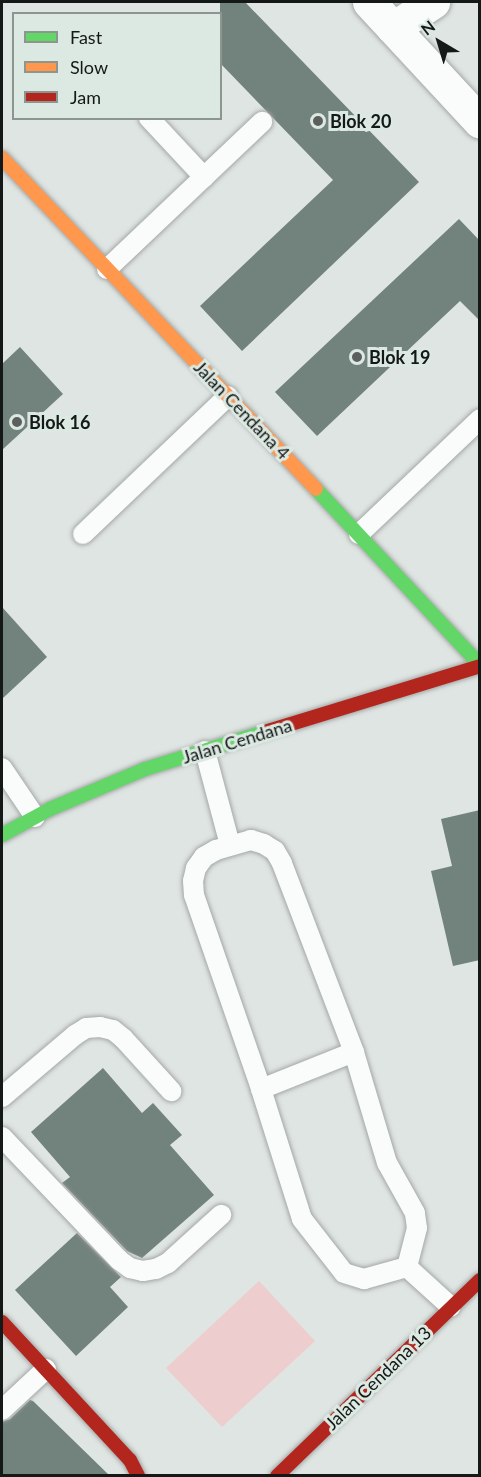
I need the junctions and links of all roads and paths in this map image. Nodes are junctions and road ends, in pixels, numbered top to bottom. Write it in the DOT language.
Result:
graph roads {
  1 [pos="369,2"];
  2 [pos="433,2"];
  3 [pos="393,28"];
  4 [pos="151,120"];
  5 [pos="262,122"];
  6 [pos="480,122"];
  7 [pos="2,158"];
  8 [pos="204,177"];
  9 [pos="107,269"];
  10 [pos="228,396"];
  11 [pos="480,419"];
  12 [pos="83,534"];
  13 [pos="359,534"];
  14 [pos="480,666"];
  15 [pos="205,751"];
  16 [pos="2,768"];
  17 [pos="35,817"];
  18 [pos="2,835"];
  19 [pos="230,845"];
  20 [pos="354,1052"];
  21 [pos="261,1089"];
  22 [pos="171,1090"];
  23 [pos="2,1097"];
  24 [pos="2,1137"];
  25 [pos="221,1215"];
  26 [pos="407,1268"];
  27 [pos="480,1280"];
  28 [pos="451,1307"];
  29 [pos="2,1322"];
  30 [pos="46,1369"];
  31 [pos="2,1410"];
  32 [pos="138,1476"];
  33 [pos="277,1476"];
  1 -- 3 [label="street"];
  2 -- 3 [label="street"];
  3 -- 6 [label="street"];
  4 -- 8 [label="lane"];
  5 -- 8 [label="lane"];
  7 -- 9 [label="street, Jalan Cendana 4"];
  8 -- 9 [label="lane"];
  9 -- 10 [label="street, Jalan Cendana 4"];
  10 -- 12 [label="lane"];
  10 -- 13 [label="street, Jalan Cendana 4"];
  11 -- 13 [label="lane"];
  13 -- 14 [label="street, Jalan Cendana 4"];
  14 -- 15 [label="street, Jalan Cendana"];
  15 -- 17 [label="street, Jalan Cendana"];
  15 -- 19 [label="lane"];
  16 -- 17 [label="lane"];
  17 -- 18 [label="street, Jalan Cendana"];
  19 -- 20 [label="lane"];
  19 -- 21 [label="lane"];
  20 -- 21 [label="lane"];
  20 -- 26 [label="lane"];
  21 -- 26 [label="lane"];
  22 -- 23 [label="lane"];
  24 -- 25 [label="lane"];
  26 -- 28 [label="lane"];
  27 -- 28 [label="street, Jalan Cendana 13"];
  28 -- 33 [label="street, Jalan Cendana 13"];
  29 -- 30 [label="street"];
  30 -- 31 [label="lane"];
  30 -- 32 [label="street"];
}
